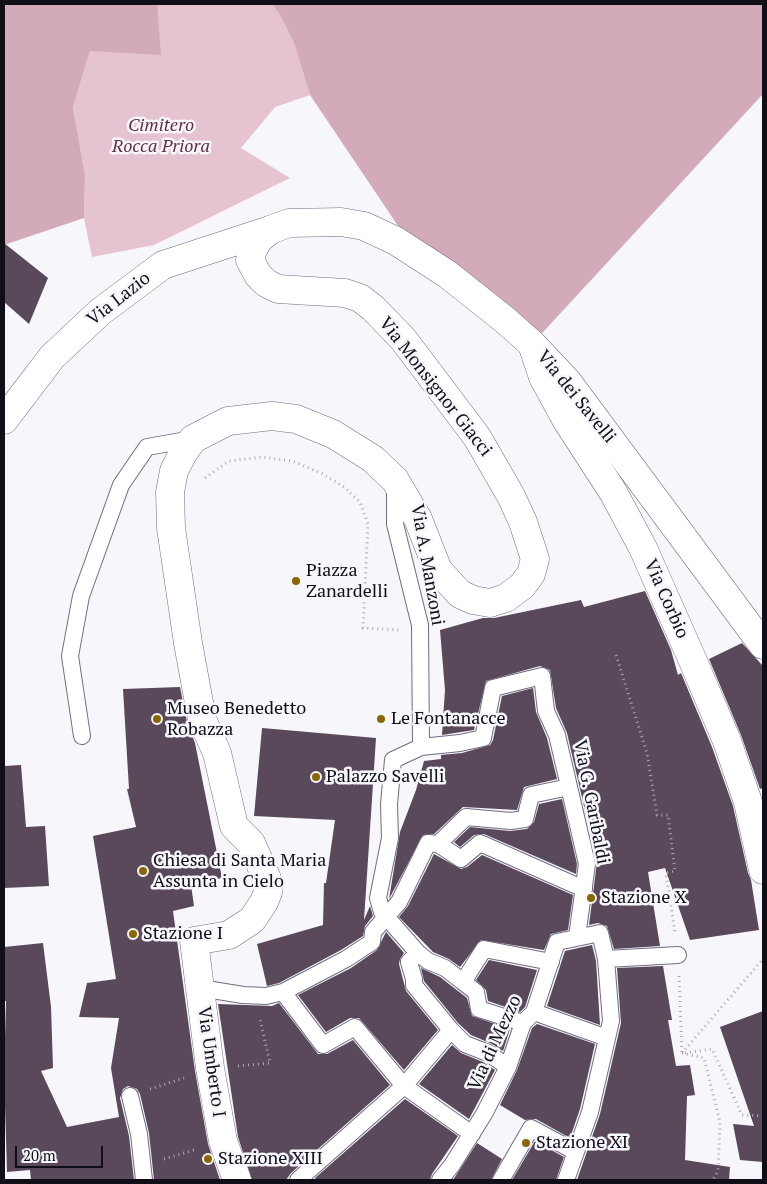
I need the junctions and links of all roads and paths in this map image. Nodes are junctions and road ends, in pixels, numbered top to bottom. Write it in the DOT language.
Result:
graph roads {
  1 [pos="270,230"];
  2 [pos="532,344"];
  3 [pos="4,420"];
  4 [pos="193,439"];
  5 [pos="395,480"];
  6 [pos="202,482"];
  7 [pos="402,638"];
  8 [pos="763,645"];
  9 [pos="616,655"];
  10 [pos="82,736"];
  11 [pos="421,747"];
  12 [pos="569,787"];
  13 [pos="438,844"];
  14 [pos="763,870"];
  15 [pos="584,889"];
  16 [pos="386,919"];
  17 [pos="578,937"];
  18 [pos="418,953"];
  19 [pos="678,955"];
  20 [pos="606,959"];
  21 [pos="763,959"];
  22 [pos="550,962"];
  23 [pos="463,982"];
  24 [pos="200,988"];
  25 [pos="283,992"];
  26 [pos="260,996"];
  27 [pos="529,1017"];
  28 [pos="451,1030"];
  29 [pos="607,1038"];
  30 [pos="682,1053"];
  31 [pos="508,1067"];
  32 [pos="211,1070"];
  33 [pos="404,1086"];
  34 [pos="130,1096"];
  35 [pos="763,1116"];
  36 [pos="472,1134"];
  37 [pos="223,1141"];
  38 [pos="576,1152"];
  39 [pos="143,1173"];
  40 [pos="237,1180"];
  41 [pos="298,1180"];
  42 [pos="440,1180"];
  43 [pos="501,1180"];
  44 [pos="566,1180"];
  45 [pos="713,1180"];
  1 -- 2 [label="street, Via dei Savelli"];
  1 -- 3 [label="street, Via Lazio"];
  1 -- 5 [label="street, Via Monsignor Giacci"];
  2 -- 8 [label="street, Via dei Savelli"];
  2 -- 14 [label="street, Via Corbio"];
  4 -- 5 [label="street, Via Monsignor Giacci"];
  4 -- 10 [label="lane"];
  4 -- 24 [label="street, Via Umberto I"];
  5 -- 11 [label="lane, Via A. Manzoni"];
  6 -- 7 [label="path"];
  9 -- 19 [label="path"];
  11 -- 12 [label="lane, Via G. Garibaldi"];
  11 -- 16 [label="lane"];
  12 -- 13 [label="lane"];
  12 -- 15 [label="lane, Via G. Garibaldi"];
  13 -- 15 [label="lane"];
  13 -- 16 [label="lane"];
  15 -- 17 [label="lane, Via G. Garibaldi"];
  16 -- 18 [label="lane"];
  16 -- 25 [label="lane"];
  17 -- 20 [label="lane"];
  17 -- 22 [label="lane, Via di Mezzo"];
  18 -- 23 [label="lane"];
  18 -- 28 [label="lane"];
  19 -- 20 [label="lane"];
  19 -- 30 [label="path"];
  20 -- 29 [label="lane"];
  21 -- 30 [label="path"];
  22 -- 23 [label="lane"];
  22 -- 27 [label="lane, Via di Mezzo"];
  23 -- 27 [label="lane"];
  24 -- 26 [label="lane"];
  24 -- 32 [label="street, Via Umberto I"];
  25 -- 26 [label="lane"];
  25 -- 33 [label="lane"];
  26 -- 32 [label="path"];
  27 -- 29 [label="lane"];
  27 -- 31 [label="lane, Via di Mezzo"];
  28 -- 31 [label="lane"];
  28 -- 33 [label="lane"];
  29 -- 38 [label="lane"];
  30 -- 35 [label="path"];
  30 -- 45 [label="path"];
  31 -- 36 [label="lane, Via di Mezzo"];
  32 -- 34 [label="path"];
  32 -- 37 [label="street, Via Umberto I"];
  33 -- 36 [label="lane"];
  33 -- 41 [label="lane"];
  34 -- 39 [label="lane"];
  36 -- 42 [label="lane, Via di Mezzo"];
  37 -- 39 [label="path"];
  37 -- 40 [label="street, Via Umberto I"];
  38 -- 43 [label="lane"];
  38 -- 44 [label="lane"];
}
